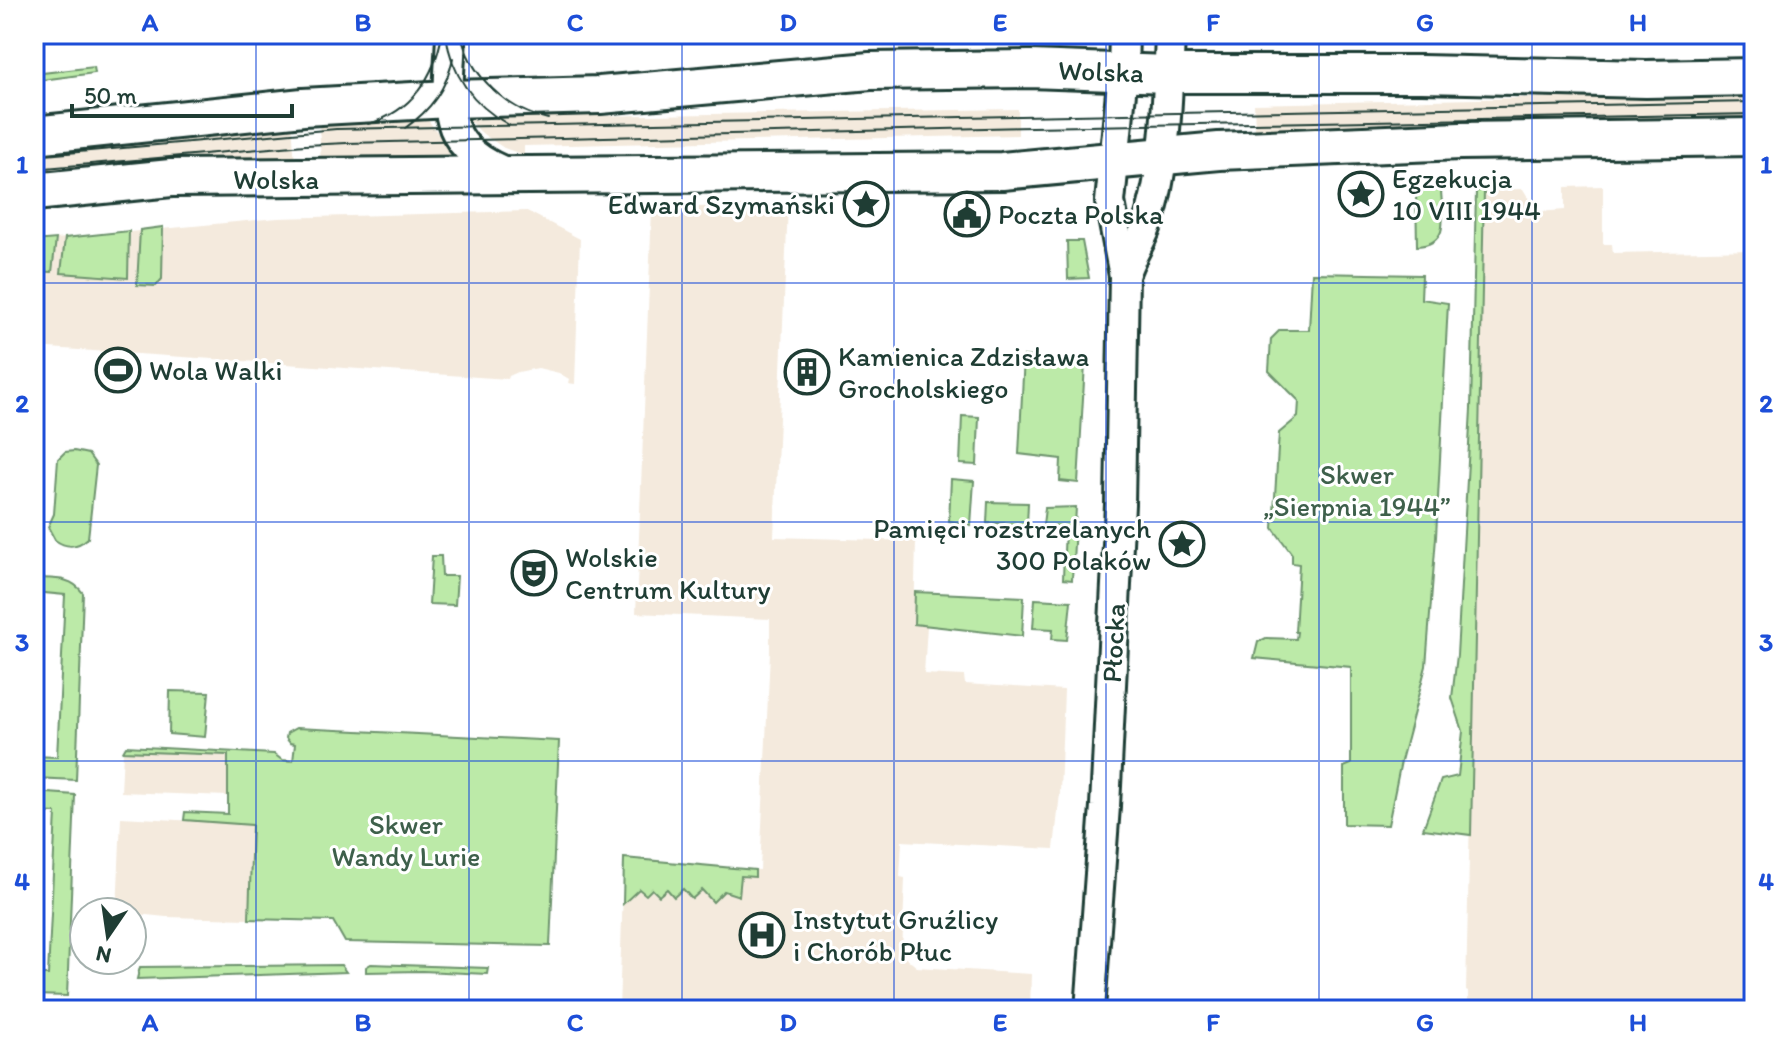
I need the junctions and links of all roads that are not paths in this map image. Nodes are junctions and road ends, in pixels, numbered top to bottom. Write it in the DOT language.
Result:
graph roads {
  1 [pos="451,34"];
  2 [pos="1124,34"];
  3 [pos="1170,34"];
  4 [pos="1123,72"];
  5 [pos="1168,74"];
  6 [pos="1754,77"];
  7 [pos="449,99"];
  8 [pos="34,135"];
  9 [pos="1754,137"];
  10 [pos="1161,156"];
  11 [pos="1114,161"];
  12 [pos="518,177"];
  13 [pos="34,192"];
  14 [pos="1124,276"];
  15 [pos="1090,1010"];
  1 -- 7 [label="street"];
  2 -- 4 [label="street, Płocka"];
  3 -- 5 [label="street, Płocka"];
  4 -- 5 [label="main road, Wolska"];
  4 -- 7 [label="main road, Wolska"];
  4 -- 11 [label="street, Płocka"];
  5 -- 6 [label="main road, Wolska"];
  5 -- 10 [label="street, Płocka"];
  7 -- 8 [label="main road, Wolska"];
  7 -- 12 [label="street, Wolska"];
  9 -- 10 [label="main road, Wolska"];
  10 -- 11 [label="main road, Wolska"];
  10 -- 14 [label="street, Płocka"];
  11 -- 12 [label="main road, Wolska"];
  11 -- 14 [label="street, Płocka"];
  12 -- 13 [label="main road, Wolska"];
  14 -- 15 [label="street, Płocka"];
}
